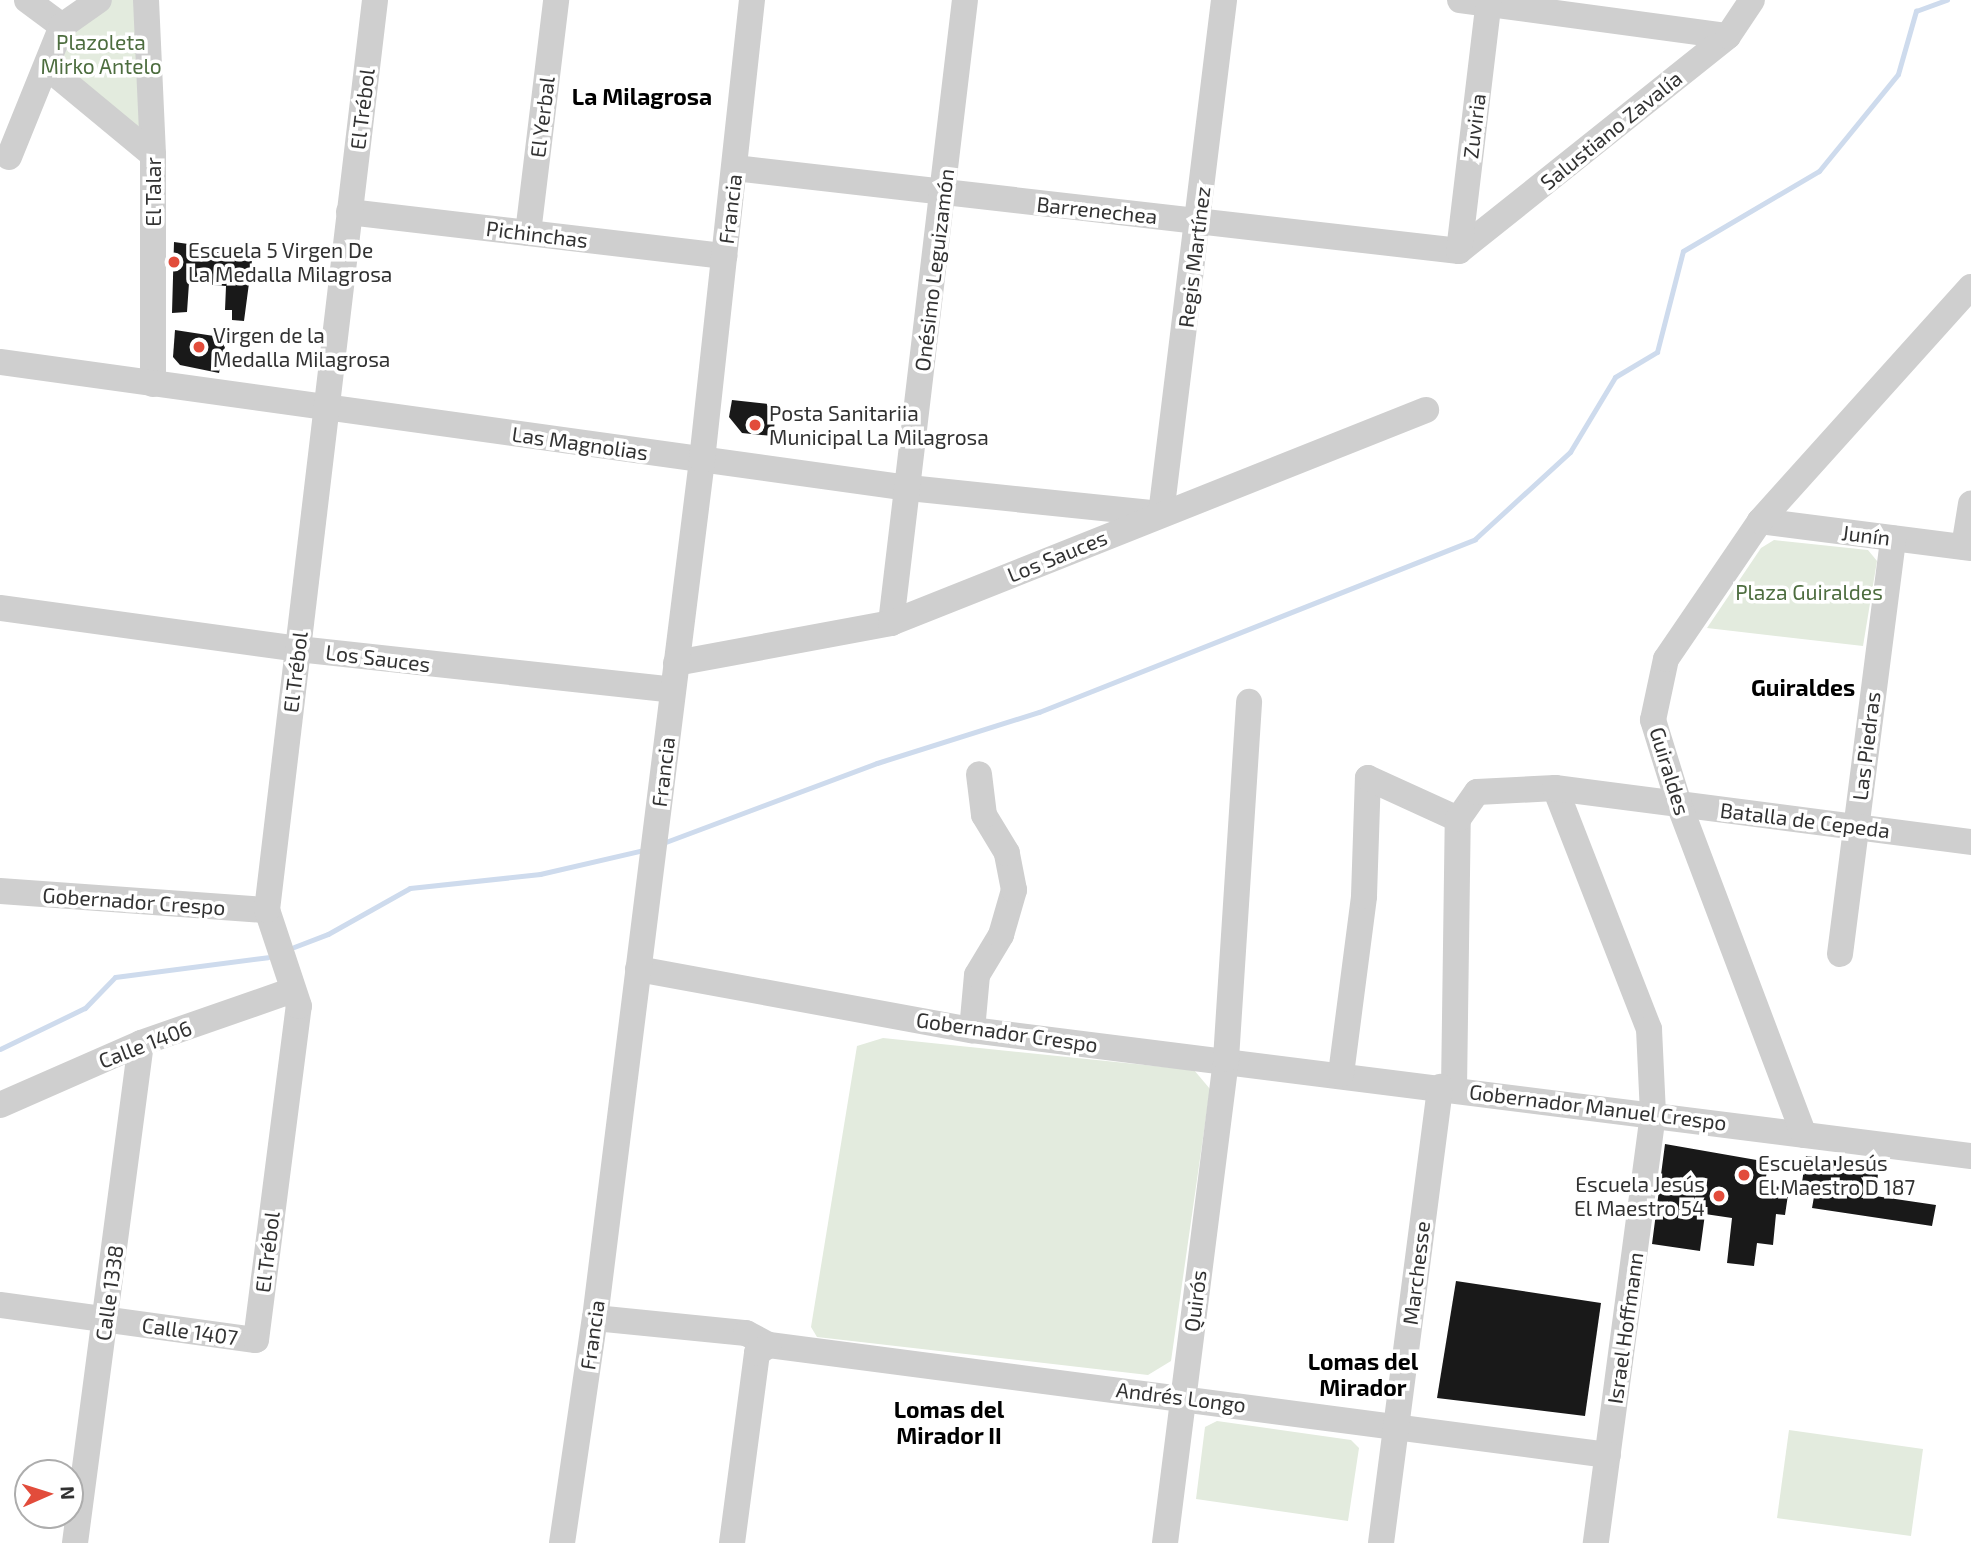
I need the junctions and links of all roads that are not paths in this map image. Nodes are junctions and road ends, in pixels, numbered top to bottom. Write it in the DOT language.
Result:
graph roads {
  1 [pos="27,0"];
  2 [pos="99,0"];
  3 [pos="146,0"];
  4 [pos="375,0"];
  5 [pos="556,0"];
  6 [pos="752,0"];
  7 [pos="965,0"];
  8 [pos="1224,0"];
  9 [pos="1460,0"];
  10 [pos="1752,0"];
  11 [pos="1489,2"];
  12 [pos="62,26"];
  13 [pos="1728,36"];
  14 [pos="48,68"];
  15 [pos="153,155"];
  16 [pos="9,157"];
  17 [pos="735,168"];
  18 [pos="943,192"];
  19 [pos="349,212"];
  20 [pos="1199,221"];
  21 [pos="528,233"];
  22 [pos="1459,251"];
  23 [pos="724,256"];
  24 [pos="1971,287"];
  25 [pos="0,362"];
  26 [pos="153,384"];
  27 [pos="326,409"];
  28 [pos="1426,410"];
  29 [pos="702,460"];
  30 [pos="909,488"];
  31 [pos="1971,504"];
  32 [pos="1161,514"];
  33 [pos="1760,521"];
  34 [pos="1893,538"];
  35 [pos="1967,548"];
  36 [pos="0,608"];
  37 [pos="891,623"];
  38 [pos="298,649"];
  39 [pos="676,663"];
  40 [pos="673,690"];
  41 [pos="1249,702"];
  42 [pos="979,774"];
  43 [pos="1555,788"];
  44 [pos="1679,804"];
  45 [pos="1458,819"];
  46 [pos="1856,827"];
  47 [pos="1971,842"];
  48 [pos="0,891"];
  49 [pos="267,911"];
  50 [pos="1840,954"];
  51 [pos="638,969"];
  52 [pos="293,990"];
  53 [pos="972,1030"];
  54 [pos="142,1043"];
  55 [pos="1226,1059"];
  56 [pos="1341,1074"];
  57 [pos="1447,1088"];
  58 [pos="0,1105"];
  59 [pos="1653,1114"];
  60 [pos="1804,1135"];
  61 [pos="1971,1156"];
  62 [pos="0,1305"];
  63 [pos="595,1318"];
  64 [pos="105,1320"];
  65 [pos="256,1340"];
  66 [pos="763,1349"];
  67 [pos="1184,1397"];
  68 [pos="1396,1426"];
  69 [pos="1608,1455"];
  70 [pos="75,1543"];
  71 [pos="562,1543"];
  72 [pos="732,1543"];
  73 [pos="1165,1543"];
  74 [pos="1381,1543"];
  75 [pos="1596,1543"];
  1 -- 12 [label="street"];
  2 -- 12 [label="street"];
  3 -- 15 [label="street, El Talar"];
  4 -- 19 [label="street, El Trébol"];
  5 -- 21 [label="street, El Yerbal"];
  6 -- 17 [label="street, Francia"];
  7 -- 18 [label="street, Onésimo Leguizamón"];
  8 -- 20 [label="street, Regis Martínez"];
  9 -- 11 [label="street"];
  10 -- 13 [label="street, Salustiano Zavalía"];
  11 -- 13 [label="street"];
  11 -- 22 [label="street, Zuviria"];
  12 -- 14 [label="street"];
  13 -- 22 [label="street, Salustiano Zavalía"];
  14 -- 15 [label="street"];
  14 -- 16 [label="street"];
  15 -- 26 [label="street, El Talar"];
  17 -- 18 [label="street, Barrenechea"];
  17 -- 23 [label="street, Francia"];
  18 -- 20 [label="street, Barrenechea"];
  18 -- 30 [label="street, Onésimo Leguizamón"];
  19 -- 21 [label="street, Pichinchas"];
  19 -- 27 [label="street, El Trébol"];
  20 -- 22 [label="street, Barrenechea"];
  20 -- 32 [label="street, Regis Martínez"];
  21 -- 23 [label="street, Pichinchas"];
  23 -- 29 [label="street, Francia"];
  24 -- 33 [label="street, Guiraldes"];
  25 -- 26 [label="street, Las Magnolias"];
  26 -- 27 [label="street, Las Magnolias"];
  27 -- 29 [label="street, Las Magnolias"];
  27 -- 38 [label="street, El Trébol"];
  28 -- 32 [label="street, Los Sauces"];
  29 -- 30 [label="street, Las Magnolias"];
  29 -- 39 [label="street, Francia"];
  30 -- 32 [label="street, Las Magnolias"];
  30 -- 37 [label="street, Onésimo Leguizamón"];
  31 -- 35 [label="street"];
  32 -- 37 [label="street, Los Sauces"];
  33 -- 34 [label="street, Junín"];
  33 -- 44 [label="street, Guiraldes"];
  34 -- 35 [label="street, Junín"];
  34 -- 46 [label="street, Las Piedras"];
  36 -- 38 [label="street, Los Sauces"];
  37 -- 39 [label="street, Los Sauces"];
  38 -- 40 [label="street, Los Sauces"];
  38 -- 49 [label="street, El Trébol"];
  39 -- 40 [label="street, Francia"];
  40 -- 51 [label="street, Francia"];
  41 -- 55 [label="street, Quirós"];
  42 -- 53 [label="street"];
  43 -- 44 [label="street, Batalla de Cepeda"];
  43 -- 45 [label="street, Batalla de Cepeda"];
  43 -- 59 [label="street, Israel Hoffmann"];
  44 -- 46 [label="street, Batalla de Cepeda"];
  44 -- 60 [label="street, Guiraldes"];
  45 -- 56 [label="street"];
  45 -- 57 [label="street, Marchesse"];
  46 -- 47 [label="street, Batalla de Cepeda"];
  46 -- 50 [label="street, Las Piedras"];
  48 -- 49 [label="street, Gobernador Crespo"];
  49 -- 52 [label="street, El Trébol"];
  51 -- 53 [label="street, Gobernador Crespo"];
  51 -- 63 [label="street, Francia"];
  52 -- 54 [label="street, Calle 1406"];
  52 -- 65 [label="street, El Trébol"];
  53 -- 55 [label="street, Gobernador Crespo"];
  54 -- 58 [label="street, Calle 1406"];
  54 -- 64 [label="street, Calle 1338"];
  55 -- 56 [label="street, Gobernador Manuel Crespo"];
  55 -- 67 [label="street, Quirós"];
  56 -- 57 [label="street, Gobernador Manuel Crespo"];
  57 -- 59 [label="street, Gobernador Manuel Crespo"];
  57 -- 68 [label="street, Marchesse"];
  59 -- 60 [label="street, Gobernador Manuel Crespo"];
  59 -- 69 [label="street, Israel Hoffmann"];
  60 -- 61 [label="street, Gobernador Manuel Crespo"];
  62 -- 64 [label="street, Calle 1407"];
  63 -- 66 [label="street, Andrés Longo"];
  63 -- 71 [label="street, Francia"];
  64 -- 65 [label="street, Calle 1407"];
  64 -- 70 [label="street, Calle 1338"];
  66 -- 67 [label="street, Andrés Longo"];
  66 -- 72 [label="street"];
  67 -- 68 [label="street, Andrés Longo"];
  67 -- 73 [label="street, Quirós"];
  68 -- 69 [label="street, Andrés Longo"];
  68 -- 74 [label="street, Marchesse"];
  69 -- 75 [label="street, Israel Hoffmann"];
}
